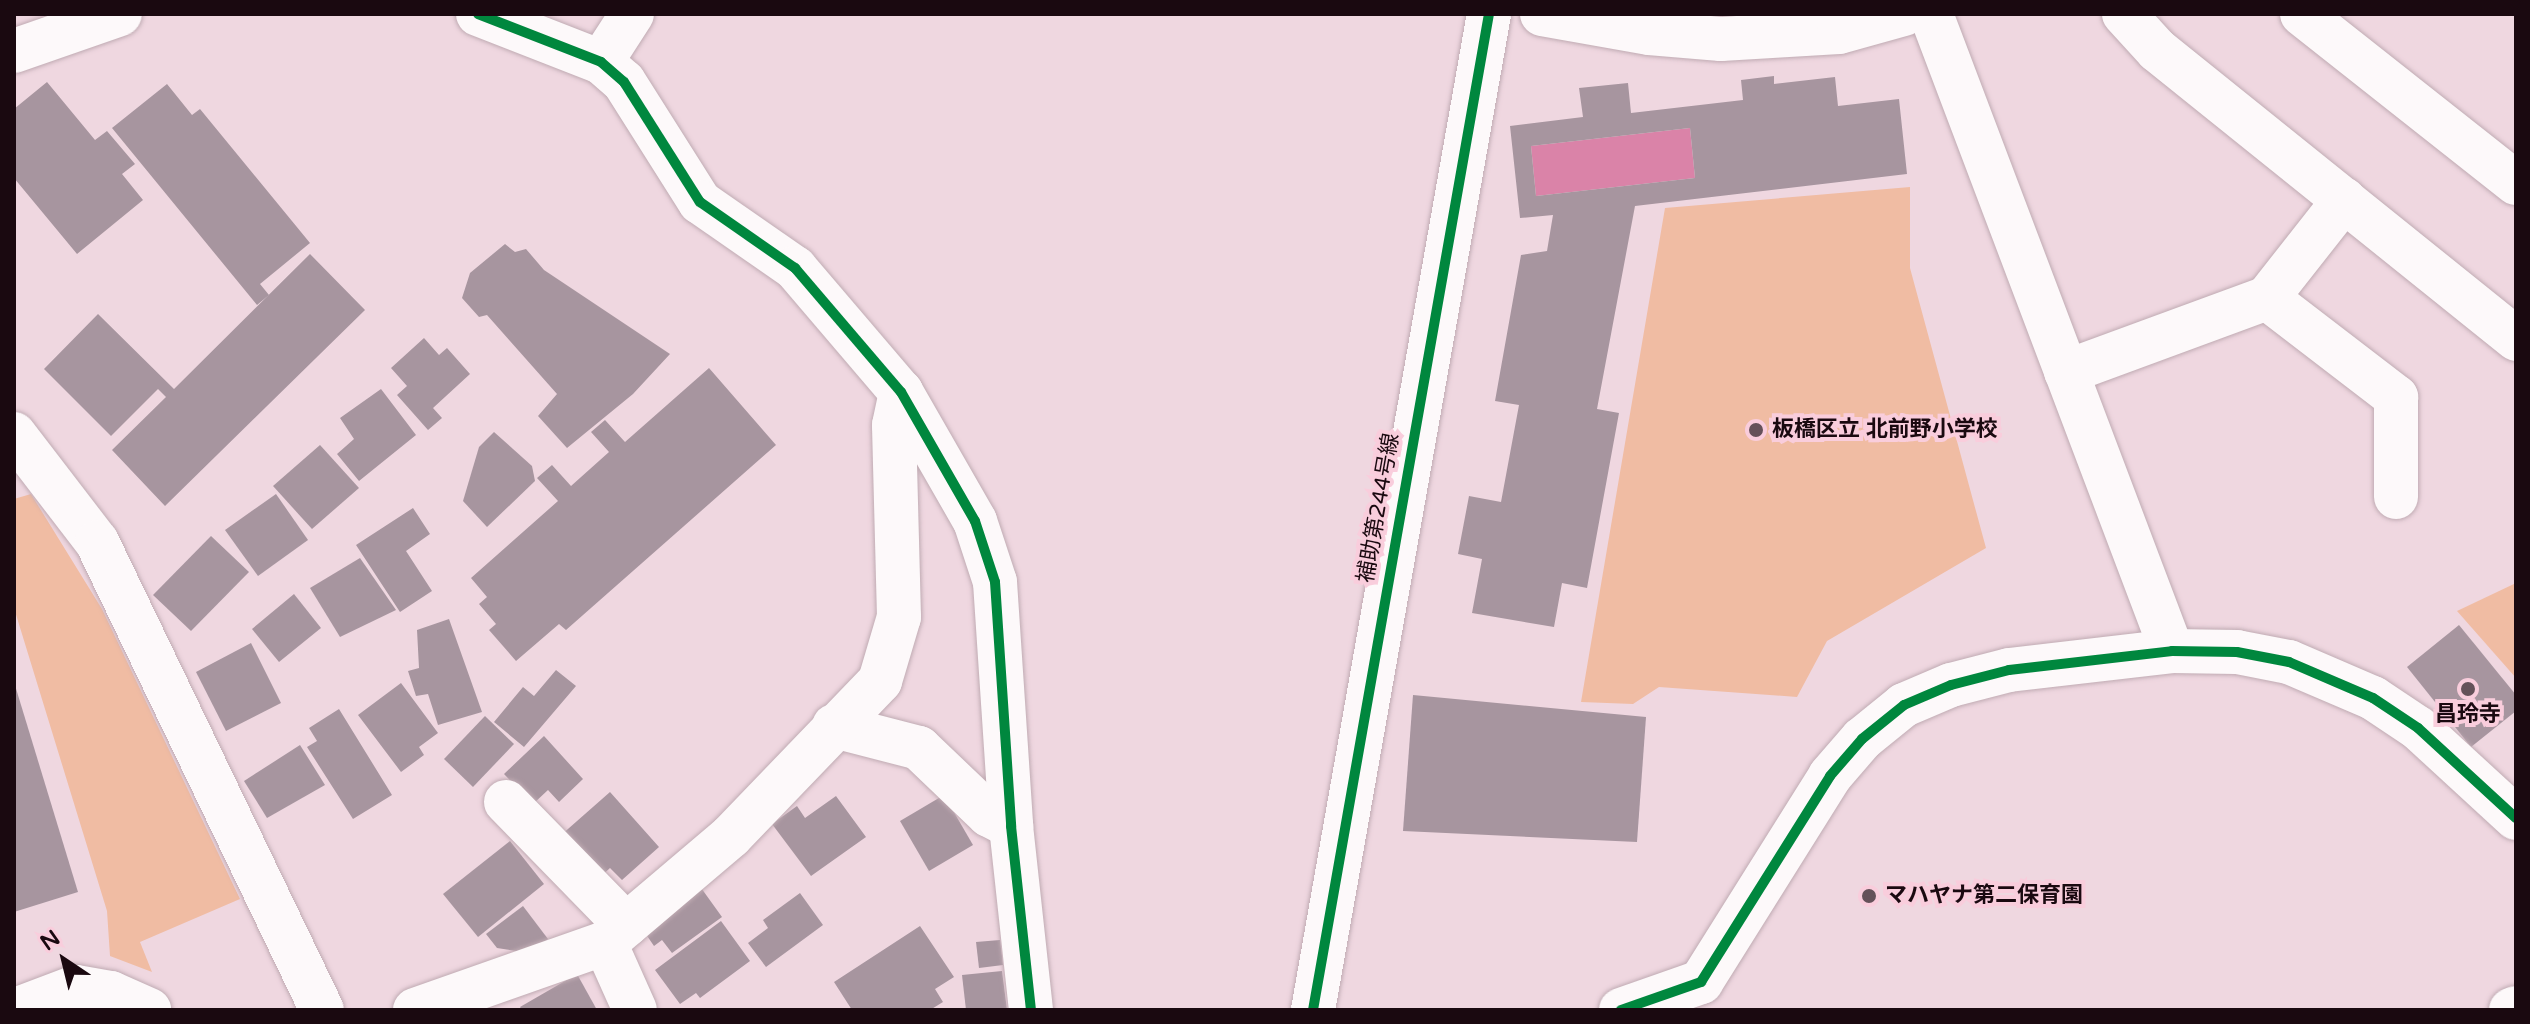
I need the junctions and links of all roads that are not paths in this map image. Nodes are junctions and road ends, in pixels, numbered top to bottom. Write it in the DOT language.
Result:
graph roads {
  1 [pos="120,14"];
  2 [pos="478,14"];
  3 [pos="632,14"];
  4 [pos="1489,14"];
  5 [pos="1542,14"];
  6 [pos="1904,14"];
  7 [pos="1931,14"];
  8 [pos="2124,14"];
  9 [pos="2302,14"];
  10 [pos="14,51"];
  11 [pos="601,62"];
  12 [pos="2516,183"];
  13 [pos="2344,200"];
  14 [pos="2267,298"];
  15 [pos="2516,339"];
  16 [pos="2066,372"];
  17 [pos="901,392"];
  18 [pos="14,434"];
  19 [pos="2396,497"];
  20 [pos="2172,651"];
  21 [pos="834,726"];
  22 [pos="506,802"];
  23 [pos="2516,818"];
  24 [pos="1011,826"];
  25 [pos="616,934"];
  26 [pos="1704,996"];
  27 [pos="15,1010"];
  28 [pos="149,1010"];
  29 [pos="322,1010"];
  30 [pos="415,1010"];
  31 [pos="635,1010"];
  32 [pos="1031,1010"];
  33 [pos="1313,1010"];
  34 [pos="1621,1010"];
  1 -- 10 [label="street"];
  2 -- 11 [label="street"];
  3 -- 11 [label="street"];
  4 -- 33 [label="street, 補助第244号線"];
  5 -- 6 [label="street"];
  7 -- 16 [label="street"];
  8 -- 13 [label="street"];
  9 -- 12 [label="street"];
  11 -- 17 [label="street"];
  13 -- 14 [label="street"];
  13 -- 15 [label="street"];
  14 -- 16 [label="street"];
  14 -- 19 [label="street"];
  16 -- 20 [label="street"];
  17 -- 21 [label="street"];
  17 -- 24 [label="street"];
  18 -- 29 [label="street"];
  20 -- 23 [label="street"];
  20 -- 26 [label="street"];
  21 -- 24 [label="street"];
  21 -- 25 [label="street"];
  22 -- 25 [label="street"];
  24 -- 32 [label="street"];
  25 -- 30 [label="street"];
  25 -- 31 [label="street"];
  26 -- 34 [label="street"];
  27 -- 28 [label="street"];
}
